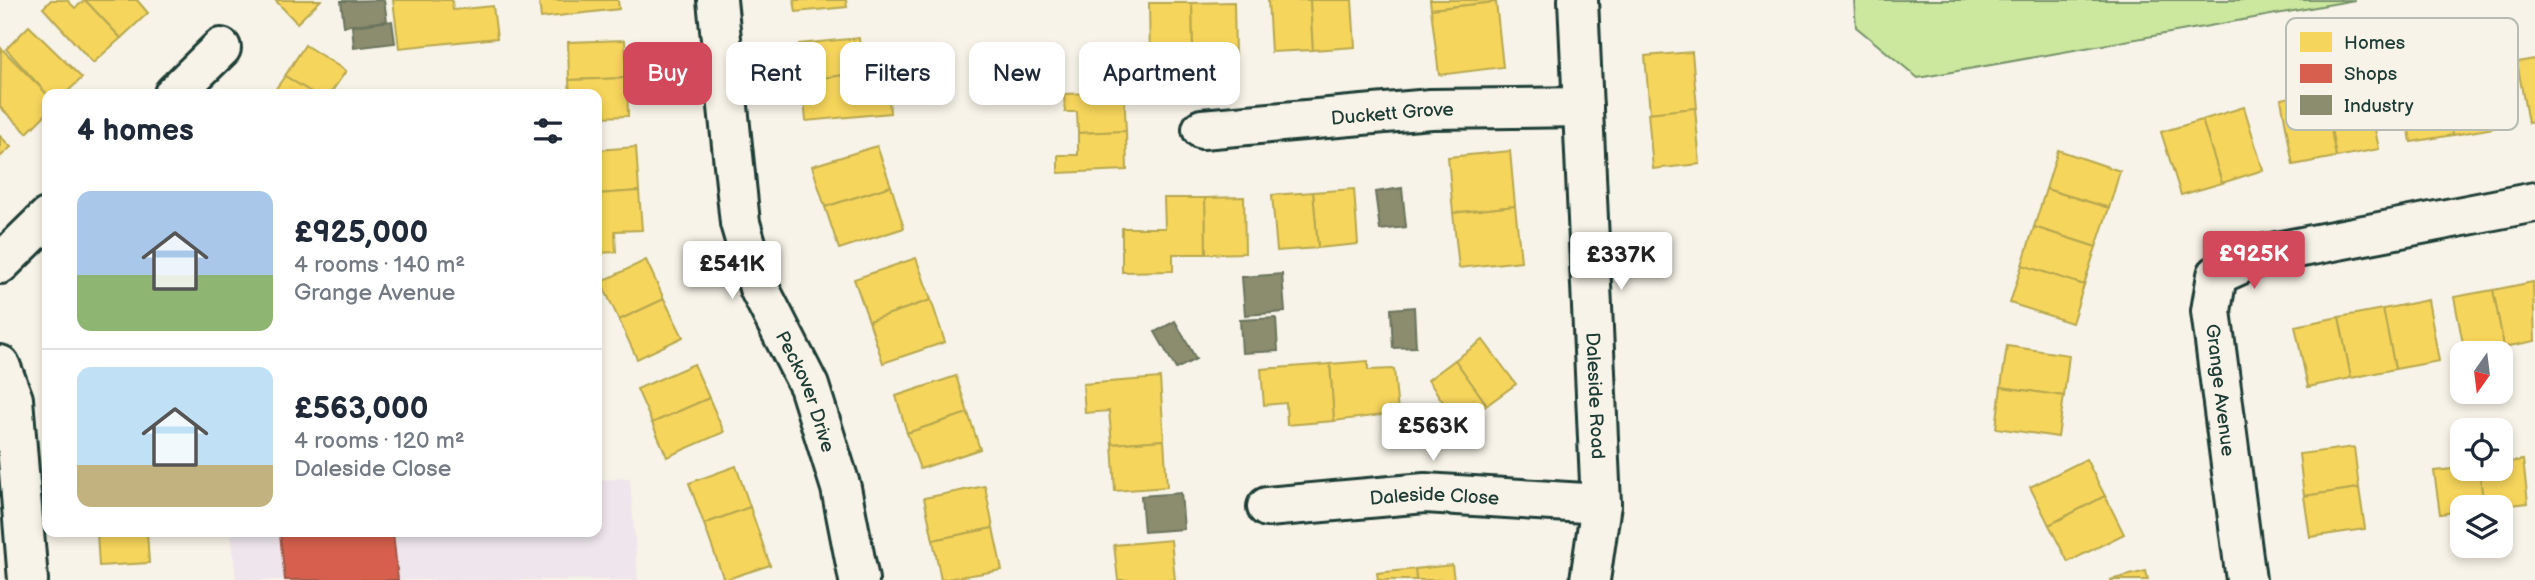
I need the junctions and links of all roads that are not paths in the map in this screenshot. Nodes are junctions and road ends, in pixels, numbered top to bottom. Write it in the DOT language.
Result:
graph roads {
  1 [pos="717,0"];
  2 [pos="1578,0"];
  3 [pos="221,48"];
  4 [pos="179,89"];
  5 [pos="1583,107"];
  6 [pos="1202,129"];
  7 [pos="2535,202"];
  8 [pos="42,223"];
  9 [pos="0,264"];
  10 [pos="0,365"];
  11 [pos="1601,504"];
  12 [pos="1266,507"];
  13 [pos="28,580"];
  14 [pos="859,580"];
  15 [pos="1590,580"];
  16 [pos="2246,580"];
  1 -- 14 [label="street, Peckover Drive"];
  2 -- 5 [label="street, Daleside Road"];
  3 -- 4 [label="street"];
  5 -- 6 [label="street, Duckett Grove"];
  5 -- 11 [label="street, Daleside Road"];
  7 -- 16 [label="street, Grange Avenue"];
  8 -- 9 [label="street"];
  10 -- 13 [label="street"];
  11 -- 12 [label="street, Daleside Close"];
  11 -- 15 [label="street, Daleside Road"];
}
